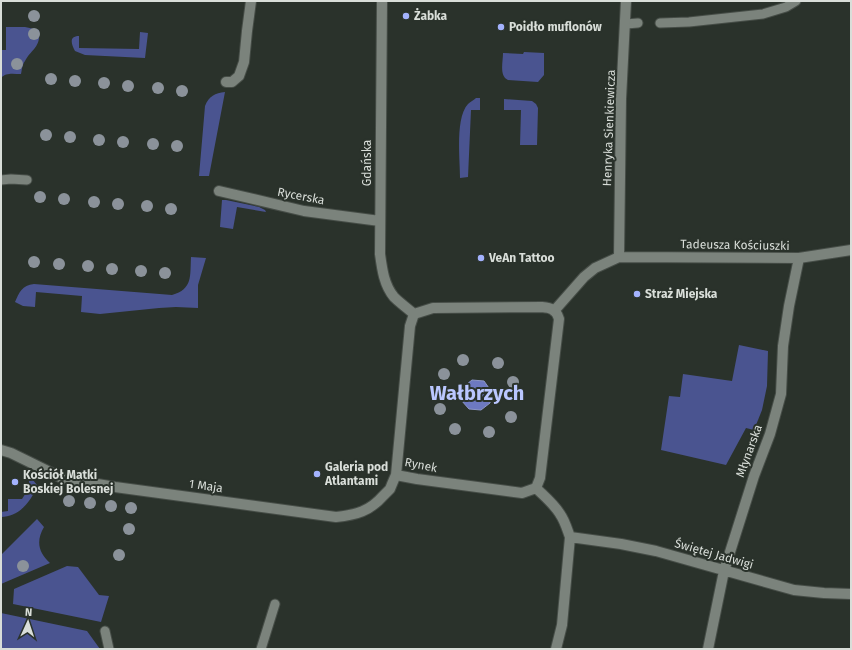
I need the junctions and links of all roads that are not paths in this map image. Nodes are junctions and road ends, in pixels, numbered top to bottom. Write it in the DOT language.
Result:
graph roads {
  1 [pos="251,1"];
  2 [pos="382,1"];
  3 [pos="626,1"];
  4 [pos="796,1"];
  5 [pos="638,23"];
  6 [pos="660,23"];
  7 [pos="626,24"];
  8 [pos="226,82"];
  9 [pos="1,180"];
  10 [pos="27,180"];
  11 [pos="218,191"];
  12 [pos="380,221"];
  13 [pos="851,250"];
  14 [pos="619,257"];
  15 [pos="800,258"];
  16 [pos="554,310"];
  17 [pos="414,314"];
  18 [pos="1,450"];
  19 [pos="396,475"];
  20 [pos="536,488"];
  21 [pos="570,537"];
  22 [pos="724,571"];
  23 [pos="851,594"];
  24 [pos="275,604"];
  25 [pos="105,631"];
  26 [pos="109,649"];
  27 [pos="261,649"];
  28 [pos="556,649"];
  29 [pos="708,649"];
  1 -- 8 [label="street"];
  2 -- 12 [label="street, Gdańska"];
  3 -- 7 [label="street, Henryka Sienkiewicza"];
  4 -- 6 [label="lane"];
  5 -- 7 [label="lane"];
  7 -- 14 [label="street, Henryka Sienkiewicza"];
  9 -- 10 [label="lane"];
  11 -- 12 [label="street, Rycerska"];
  12 -- 17 [label="street, Gdańska"];
  13 -- 15 [label="street, Tadeusza Kościuszki"];
  14 -- 15 [label="street, Tadeusza Kościuszki"];
  14 -- 16 [label="street"];
  15 -- 22 [label="street, Młynarska"];
  16 -- 17 [label="street"];
  16 -- 20 [label="street"];
  17 -- 19 [label="street, Rynek"];
  18 -- 19 [label="street, 1 Maja"];
  19 -- 20 [label="street, Rynek"];
  20 -- 21 [label="street"];
  21 -- 22 [label="street, Świętej Jadwigi"];
  21 -- 28 [label="street"];
  22 -- 23 [label="street, Świętej Jadwigi"];
  22 -- 29 [label="street, Młynarska"];
  24 -- 27 [label="lane"];
  25 -- 26 [label="lane"];
}
